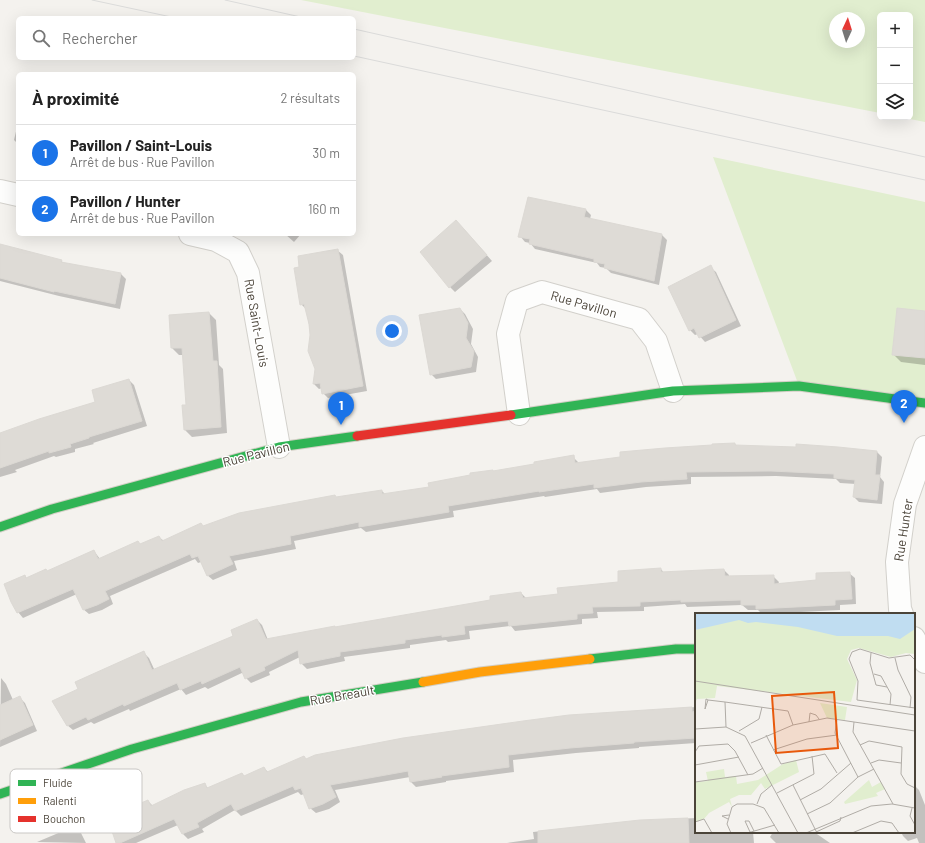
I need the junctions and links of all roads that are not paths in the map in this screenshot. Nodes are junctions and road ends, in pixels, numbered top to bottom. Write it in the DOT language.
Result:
graph roads {
  1 [pos="0,191"];
  2 [pos="16,195"];
  3 [pos="199,236"];
  4 [pos="673,391"];
  5 [pos="925,403"];
  6 [pos="519,414"];
  7 [pos="278,447"];
  8 [pos="925,447"];
  9 [pos="0,528"];
  10 [pos="902,613"];
  11 [pos="695,649"];
  12 [pos="75,769"];
  13 [pos="10,791"];
  14 [pos="0,794"];
  1 -- 2 [label="street"];
  3 -- 7 [label="street, Rue Saint-Louis"];
  4 -- 5 [label="street, Rue Pavillon"];
  4 -- 6 [label="street, Rue Pavillon"];
  4 -- 6 [label="street, Rue Pavillon"];
  6 -- 7 [label="street, Rue Pavillon"];
  7 -- 9 [label="street, Rue Pavillon"];
  8 -- 10 [label="street, Rue Hunter"];
  11 -- 12 [label="street, Rue Breault"];
  13 -- 14 [label="street, Rue Breault"];
}
